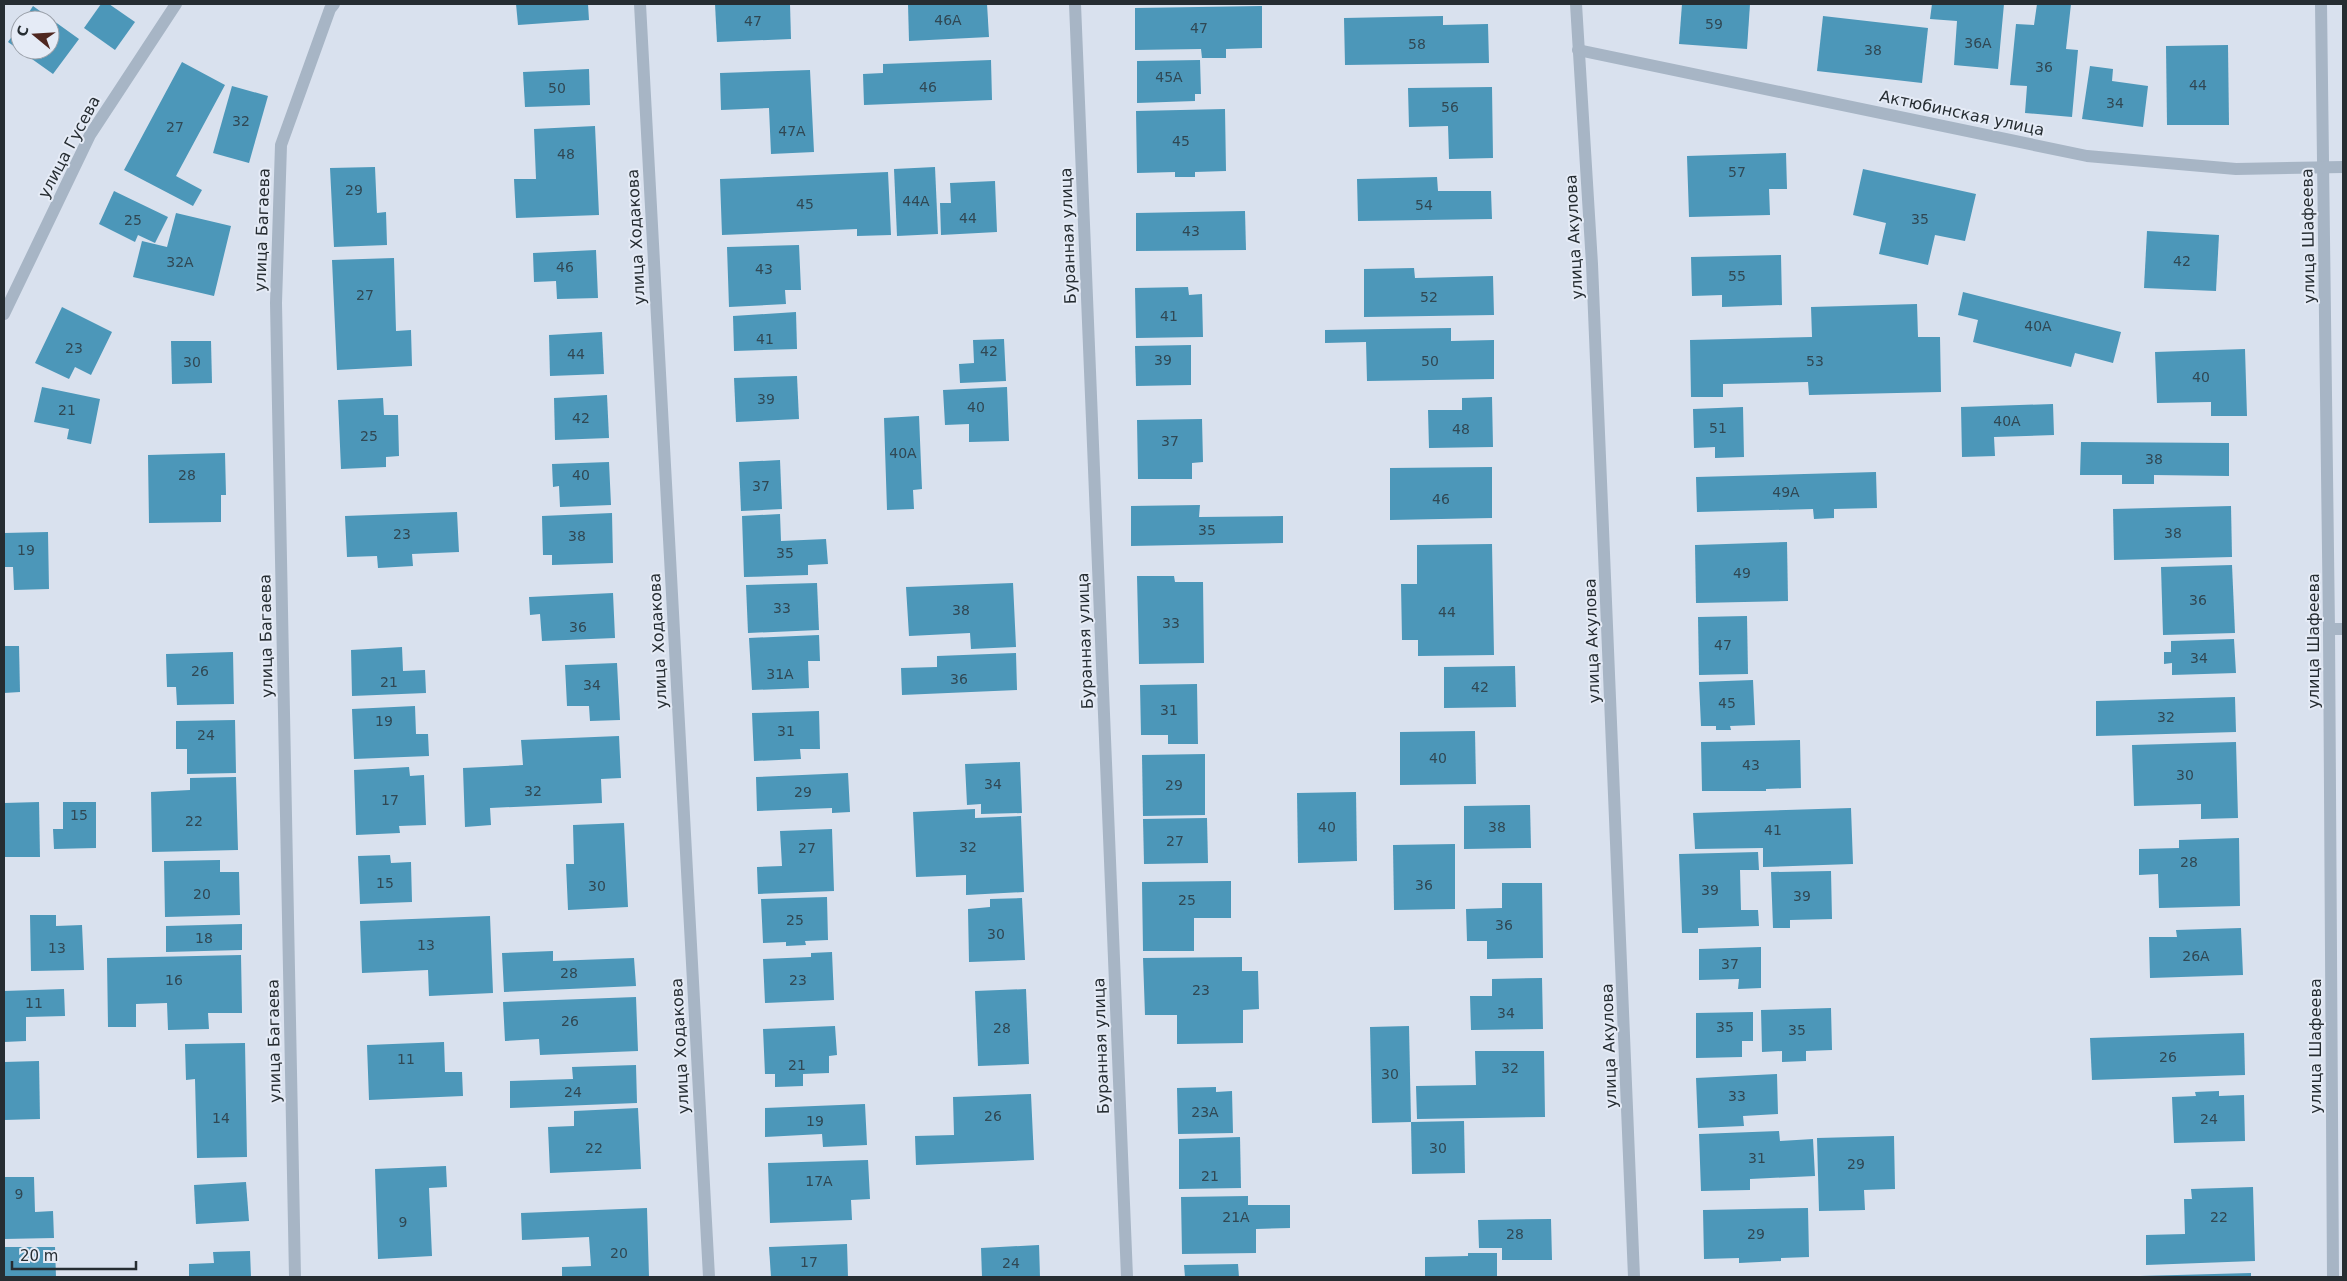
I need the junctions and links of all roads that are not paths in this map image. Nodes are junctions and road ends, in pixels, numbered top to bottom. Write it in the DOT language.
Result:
graph roads {
  1 [pos="176,4"];
  2 [pos="334,4"];
  3 [pos="640,4"];
  4 [pos="1075,4"];
  5 [pos="1576,4"];
  6 [pos="2321,4"];
  7 [pos="1578,50"];
  8 [pos="2324,167"];
  9 [pos="2343,168"];
  10 [pos="4,314"];
  11 [pos="2329,629"];
  12 [pos="2343,629"];
  13 [pos="295,1277"];
  14 [pos="709,1277"];
  15 [pos="1127,1277"];
  16 [pos="1634,1277"];
  17 [pos="2333,1277"];
  1 -- 10 [label="street, улица Гусева"];
  2 -- 13 [label="street, улица Багаева"];
  3 -- 14 [label="street, улица Ходакова"];
  4 -- 15 [label="street, Буранная улица"];
  5 -- 7 [label="street, улица Акулова"];
  6 -- 8 [label="street, улица Шафеева"];
  7 -- 8 [label="street, Актюбинская улица"];
  7 -- 16 [label="street, улица Акулова"];
  8 -- 9 [label="street, Актюбинская улица"];
  8 -- 11 [label="street, улица Шафеева"];
  11 -- 12 [label="street"];
  11 -- 17 [label="street, улица Шафеева"];
}
